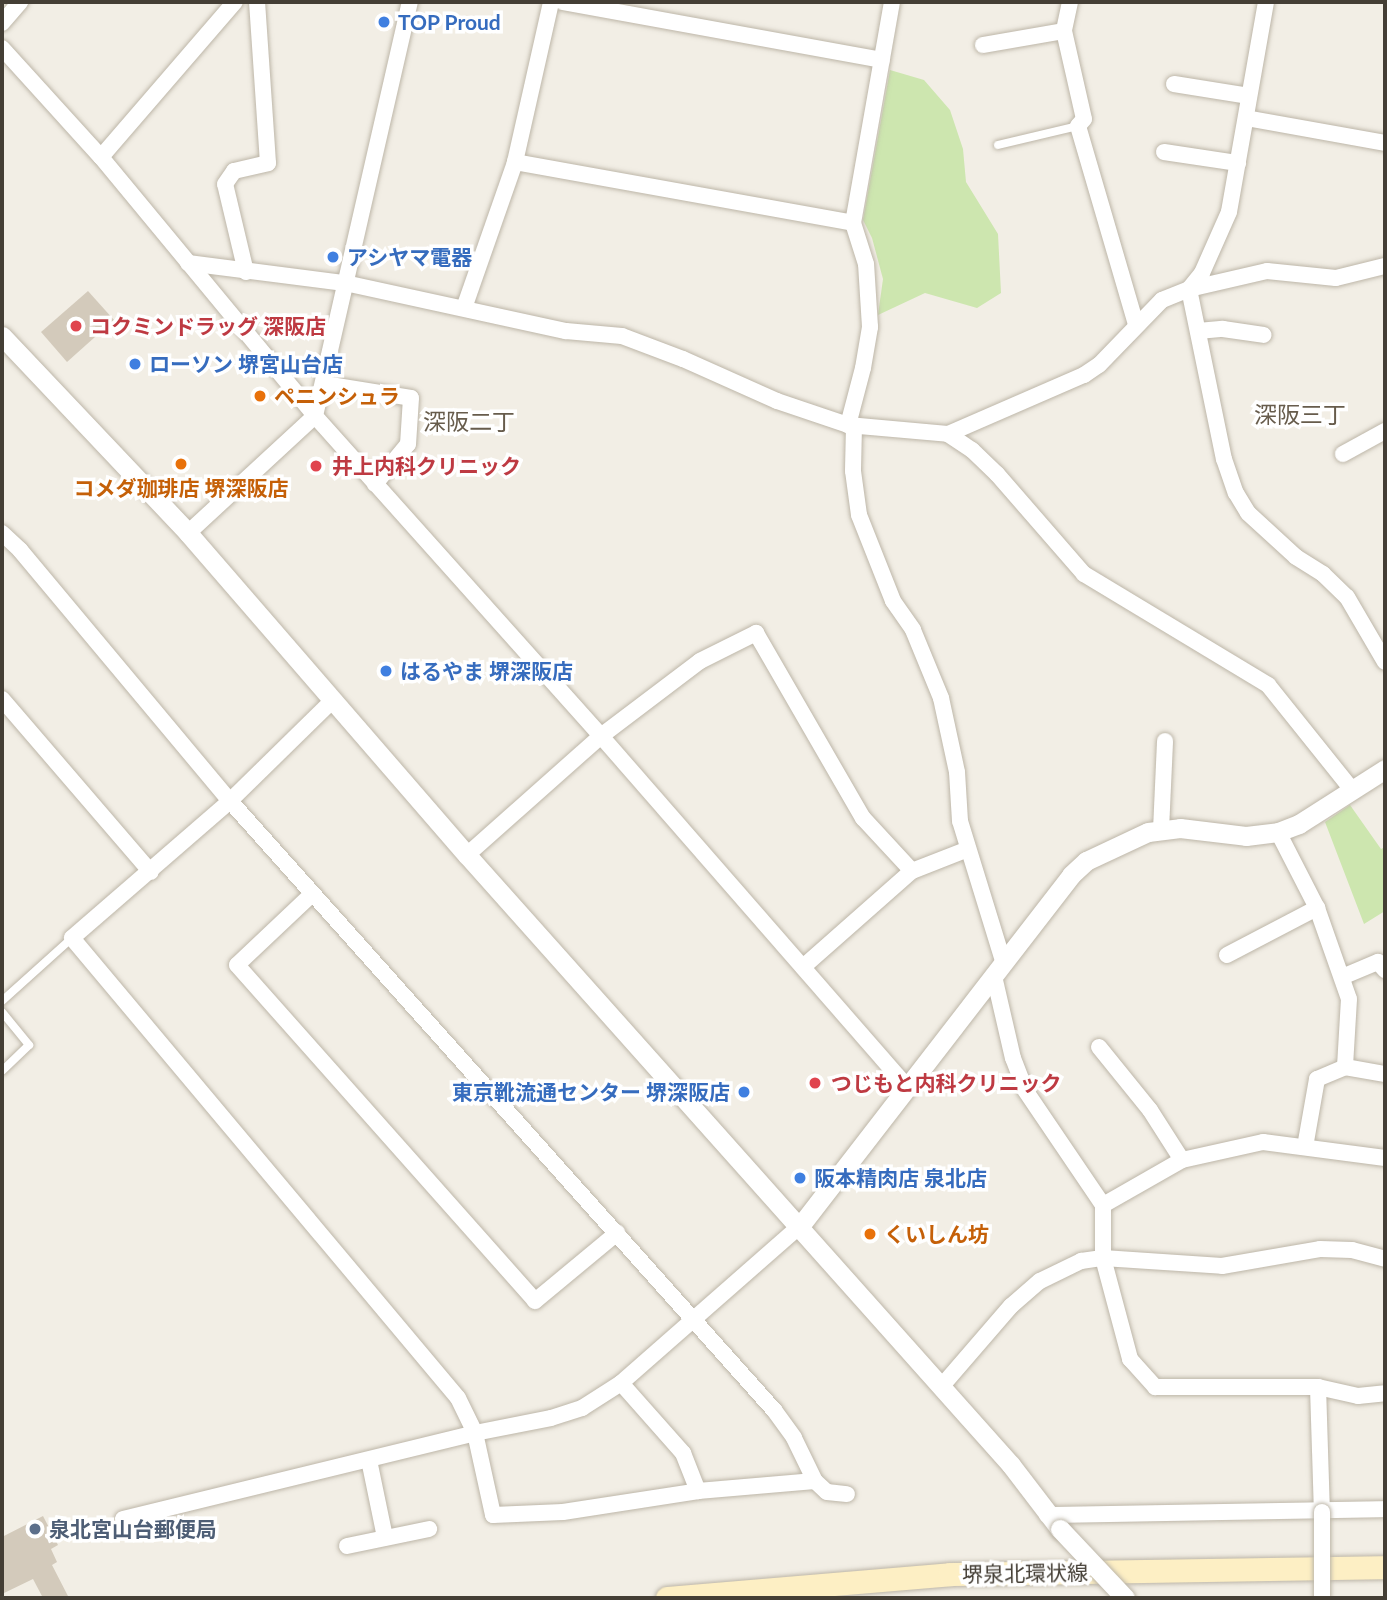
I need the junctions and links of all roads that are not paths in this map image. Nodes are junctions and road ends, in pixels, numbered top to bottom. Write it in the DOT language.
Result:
graph roads {
  1 [pos="20,2"];
  2 [pos="257,2"];
  3 [pos="411,2"];
  4 [pos="551,2"];
  5 [pos="563,2"];
  6 [pos="892,2"];
  7 [pos="1070,2"];
  8 [pos="1266,2"];
  9 [pos="226,5"];
  10 [pos="2,23"];
  11 [pos="1064,31"];
  12 [pos="983,45"];
  13 [pos="2,48"];
  14 [pos="882,60"];
  15 [pos="1174,84"];
  16 [pos="1249,96"];
  17 [pos="1245,118"];
  18 [pos="1078,126"];
  19 [pos="1385,143"];
  20 [pos="998,145"];
  21 [pos="1164,152"];
  22 [pos="101,157"];
  23 [pos="515,162"];
  24 [pos="1238,163"];
  25 [pos="853,223"];
  26 [pos="188,263"];
  27 [pos="1385,265"];
  28 [pos="246,272"];
  29 [pos="345,283"];
  30 [pos="1189,289"];
  31 [pos="464,308"];
  32 [pos="1136,324"];
  33 [pos="1198,331"];
  34 [pos="1264,335"];
  35 [pos="2,336"];
  36 [pos="324,384"];
  37 [pos="314,416"];
  38 [pos="851,426"];
  39 [pos="1385,431"];
  40 [pos="948,435"];
  41 [pos="1343,454"];
  42 [pos="375,484"];
  43 [pos="2,533"];
  44 [pos="188,533"];
  45 [pos="1379,638"];
  46 [pos="1385,662"];
  47 [pos="2,699"];
  48 [pos="333,700"];
  49 [pos="601,736"];
  50 [pos="1165,741"];
  51 [pos="1385,769"];
  52 [pos="1352,790"];
  53 [pos="230,801"];
  54 [pos="1161,830"];
  55 [pos="1278,832"];
  56 [pos="968,849"];
  57 [pos="467,855"];
  58 [pos="912,871"];
  59 [pos="151,872"];
  60 [pos="312,894"];
  61 [pos="1317,908"];
  62 [pos="72,938"];
  63 [pos="1227,955"];
  64 [pos="803,967"];
  65 [pos="999,970"];
  66 [pos="1385,970"];
  67 [pos="1342,977"];
  68 [pos="2,1002"];
  69 [pos="2,1012"];
  70 [pos="1099,1047"];
  71 [pos="1345,1067"];
  72 [pos="2,1071"];
  73 [pos="1385,1074"];
  74 [pos="908,1089"];
  75 [pos="1305,1147"];
  76 [pos="1385,1158"];
  77 [pos="1182,1160"];
  78 [pos="1103,1205"];
  79 [pos="800,1226"];
  80 [pos="617,1233"];
  81 [pos="1103,1258"];
  82 [pos="1385,1259"];
  83 [pos="691,1320"];
  84 [pos="621,1383"];
  85 [pos="942,1387"];
  86 [pos="1318,1387"];
  87 [pos="1385,1393"];
  88 [pos="475,1433"];
  89 [pos="369,1460"];
  90 [pos="815,1481"];
  91 [pos="698,1491"];
  92 [pos="846,1494"];
  93 [pos="1385,1509"];
  94 [pos="1322,1512"];
  95 [pos="123,1519"];
  96 [pos="1054,1522"];
  97 [pos="429,1529"];
  98 [pos="385,1537"];
  99 [pos="347,1546"];
  100 [pos="1385,1567"];
  101 [pos="667,1598"];
  102 [pos="1125,1598"];
  103 [pos="1322,1598"];
  1 -- 10 [label="street"];
  2 -- 28 [label="street"];
  3 -- 29 [label="street"];
  4 -- 23 [label="street"];
  5 -- 14 [label="street"];
  6 -- 14 [label="street"];
  7 -- 11 [label="street"];
  8 -- 16 [label="street"];
  9 -- 22 [label="street"];
  11 -- 12 [label="street"];
  11 -- 18 [label="street"];
  13 -- 22 [label="street"];
  14 -- 25 [label="street"];
  15 -- 16 [label="street"];
  16 -- 17 [label="street"];
  17 -- 19 [label="street"];
  17 -- 24 [label="street"];
  18 -- 20 [label="lane"];
  18 -- 32 [label="street"];
  21 -- 24 [label="street"];
  22 -- 26 [label="street"];
  23 -- 25 [label="street"];
  23 -- 31 [label="street"];
  24 -- 30 [label="street"];
  25 -- 38 [label="street"];
  26 -- 28 [label="street"];
  26 -- 37 [label="street"];
  27 -- 30 [label="street"];
  28 -- 29 [label="street"];
  29 -- 31 [label="street"];
  29 -- 36 [label="street"];
  30 -- 32 [label="street"];
  30 -- 33 [label="street"];
  31 -- 38 [label="street"];
  32 -- 40 [label="street"];
  33 -- 34 [label="street"];
  33 -- 45 [label="street"];
  35 -- 44 [label="street"];
  36 -- 37 [label="street"];
  36 -- 42 [label="street"];
  37 -- 42 [label="street"];
  37 -- 44 [label="street"];
  38 -- 40 [label="street"];
  38 -- 56 [label="street"];
  39 -- 41 [label="street"];
  40 -- 52 [label="street"];
  42 -- 49 [label="street"];
  43 -- 53 [label="street"];
  44 -- 48 [label="street"];
  45 -- 46 [label="street"];
  47 -- 59 [label="street"];
  48 -- 53 [label="street"];
  48 -- 57 [label="street"];
  49 -- 57 [label="street"];
  49 -- 58 [label="street"];
  49 -- 64 [label="street"];
  50 -- 54 [label="street"];
  51 -- 52 [label="street"];
  52 -- 55 [label="street"];
  53 -- 59 [label="street"];
  53 -- 60 [label="street"];
  54 -- 55 [label="street"];
  54 -- 65 [label="street"];
  55 -- 61 [label="street"];
  56 -- 58 [label="street"];
  56 -- 65 [label="street"];
  57 -- 79 [label="street"];
  58 -- 64 [label="street"];
  59 -- 62 [label="street"];
  60 -- 80 [label="street"];
  60 -- 80 [label="street"];
  61 -- 63 [label="street"];
  61 -- 67 [label="street"];
  62 -- 68 [label="lane"];
  62 -- 88 [label="street"];
  64 -- 74 [label="street"];
  65 -- 74 [label="street"];
  65 -- 78 [label="street"];
  66 -- 67 [label="street"];
  67 -- 71 [label="street"];
  69 -- 72 [label="lane"];
  70 -- 77 [label="street"];
  71 -- 73 [label="street"];
  71 -- 75 [label="street"];
  74 -- 79 [label="street"];
  75 -- 76 [label="street"];
  75 -- 77 [label="street"];
  77 -- 78 [label="street"];
  78 -- 81 [label="street"];
  79 -- 83 [label="street"];
  79 -- 85 [label="street"];
  80 -- 83 [label="street"];
  81 -- 82 [label="street"];
  81 -- 85 [label="street"];
  81 -- 86 [label="street"];
  83 -- 84 [label="street"];
  83 -- 90 [label="street"];
  84 -- 88 [label="street"];
  84 -- 91 [label="street"];
  85 -- 96 [label="street"];
  86 -- 87 [label="street"];
  86 -- 94 [label="street"];
  88 -- 89 [label="street"];
  88 -- 91 [label="street"];
  89 -- 95 [label="street"];
  89 -- 98 [label="street"];
  90 -- 91 [label="street"];
  90 -- 92 [label="street"];
  93 -- 94 [label="street"];
  94 -- 96 [label="street"];
  94 -- 103 [label="street, bridge"];
  96 -- 102 [label="street, bridge"];
  97 -- 98 [label="street"];
  98 -- 99 [label="street"];
  100 -- 101 [label="main road, 堺泉北環状線"];
}
